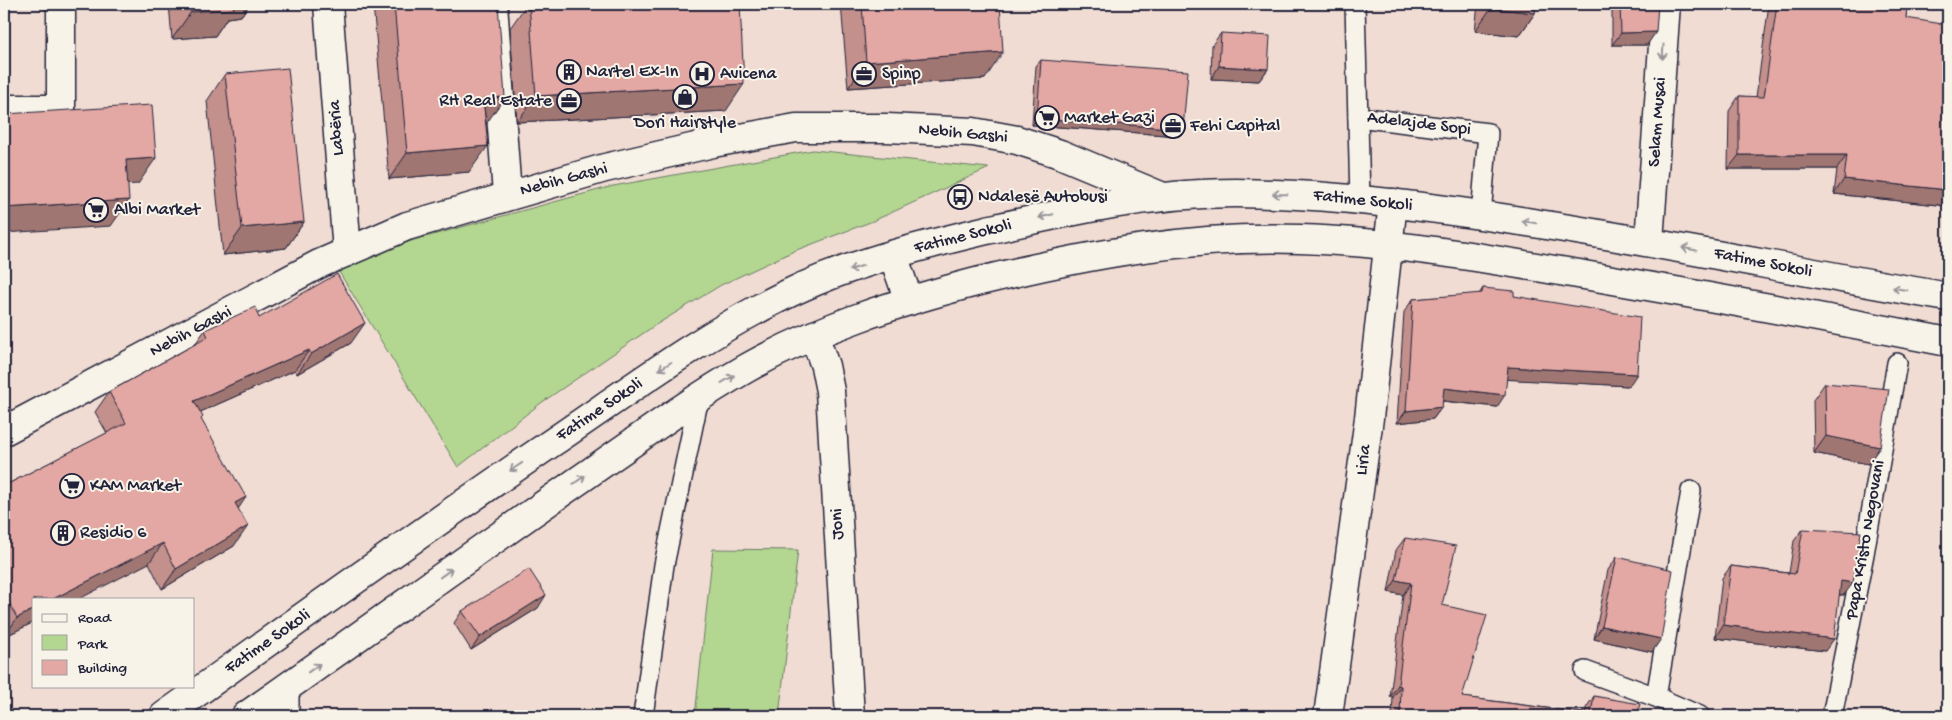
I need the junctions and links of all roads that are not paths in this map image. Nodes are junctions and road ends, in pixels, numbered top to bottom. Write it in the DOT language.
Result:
graph roads {
  1 [pos="61,4"];
  2 [pos="328,4"];
  3 [pos="493,4"];
  4 [pos="1355,4"];
  5 [pos="1666,4"];
  6 [pos="4,109"];
  7 [pos="1358,117"];
  8 [pos="507,195"];
  9 [pos="1163,197"];
  10 [pos="1360,200"];
  11 [pos="1393,203"];
  12 [pos="1481,215"];
  13 [pos="1649,241"];
  14 [pos="1388,245"];
  15 [pos="347,252"];
  16 [pos="894,255"];
  17 [pos="1948,297"];
  18 [pos="909,301"];
  19 [pos="814,335"];
  20 [pos="1948,342"];
  21 [pos="1897,363"];
  22 [pos="699,397"];
  23 [pos="32,414"];
  24 [pos="4,418"];
  25 [pos="4,430"];
  26 [pos="1691,491"];
  27 [pos="1585,671"];
  28 [pos="288,686"];
  29 [pos="1656,696"];
  30 [pos="164,716"];
  31 [pos="246,716"];
  32 [pos="289,716"];
  33 [pos="643,716"];
  34 [pos="850,716"];
  35 [pos="1328,716"];
  36 [pos="1700,716"];
  37 [pos="1832,716"];
  1 -- 6 [label="street"];
  2 -- 15 [label="street, Labëria"];
  3 -- 8 [label="street"];
  4 -- 7 [label="lane, Adelajde Sopi"];
  5 -- 13 [label="street, Selam Musai, one-way"];
  7 -- 10 [label="lane, Adelajde Sopi"];
  7 -- 12 [label="lane, Adelajde Sopi"];
  8 -- 9 [label="street, Nebih Gashi"];
  8 -- 15 [label="street, Nebih Gashi"];
  10 -- 9 [label="street, Fatime Sokoli, one-way"];
  9 -- 16 [label="street, Fatime Sokoli, one-way"];
  10 -- 11 [label="street, Fatime Sokoli"];
  11 -- 12 [label="street, Fatime Sokoli"];
  11 -- 14 [label="street, Liria"];
  13 -- 12 [label="street, Fatime Sokoli, one-way"];
  17 -- 13 [label="street, Fatime Sokoli, one-way"];
  14 -- 18 [label="street"];
  14 -- 20 [label="street"];
  14 -- 35 [label="street, Liria"];
  15 -- 23 [label="street, Nebih Gashi"];
  16 -- 18 [label="street"];
  16 -- 30 [label="street, Fatime Sokoli, one-way"];
  18 -- 19 [label="street"];
  22 -- 19 [label="street, one-way"];
  19 -- 34 [label="street, Joni"];
  21 -- 37 [label="lane, Papa Kristo Negovani"];
  28 -- 22 [label="street, one-way"];
  22 -- 33 [label="lane"];
  23 -- 24 [label="lane"];
  23 -- 25 [label="street, Nebih Gashi"];
  26 -- 29 [label="lane"];
  27 -- 29 [label="lane"];
  28 -- 31 [label="street"];
  28 -- 32 [label="lane"];
  29 -- 36 [label="lane"];
}
